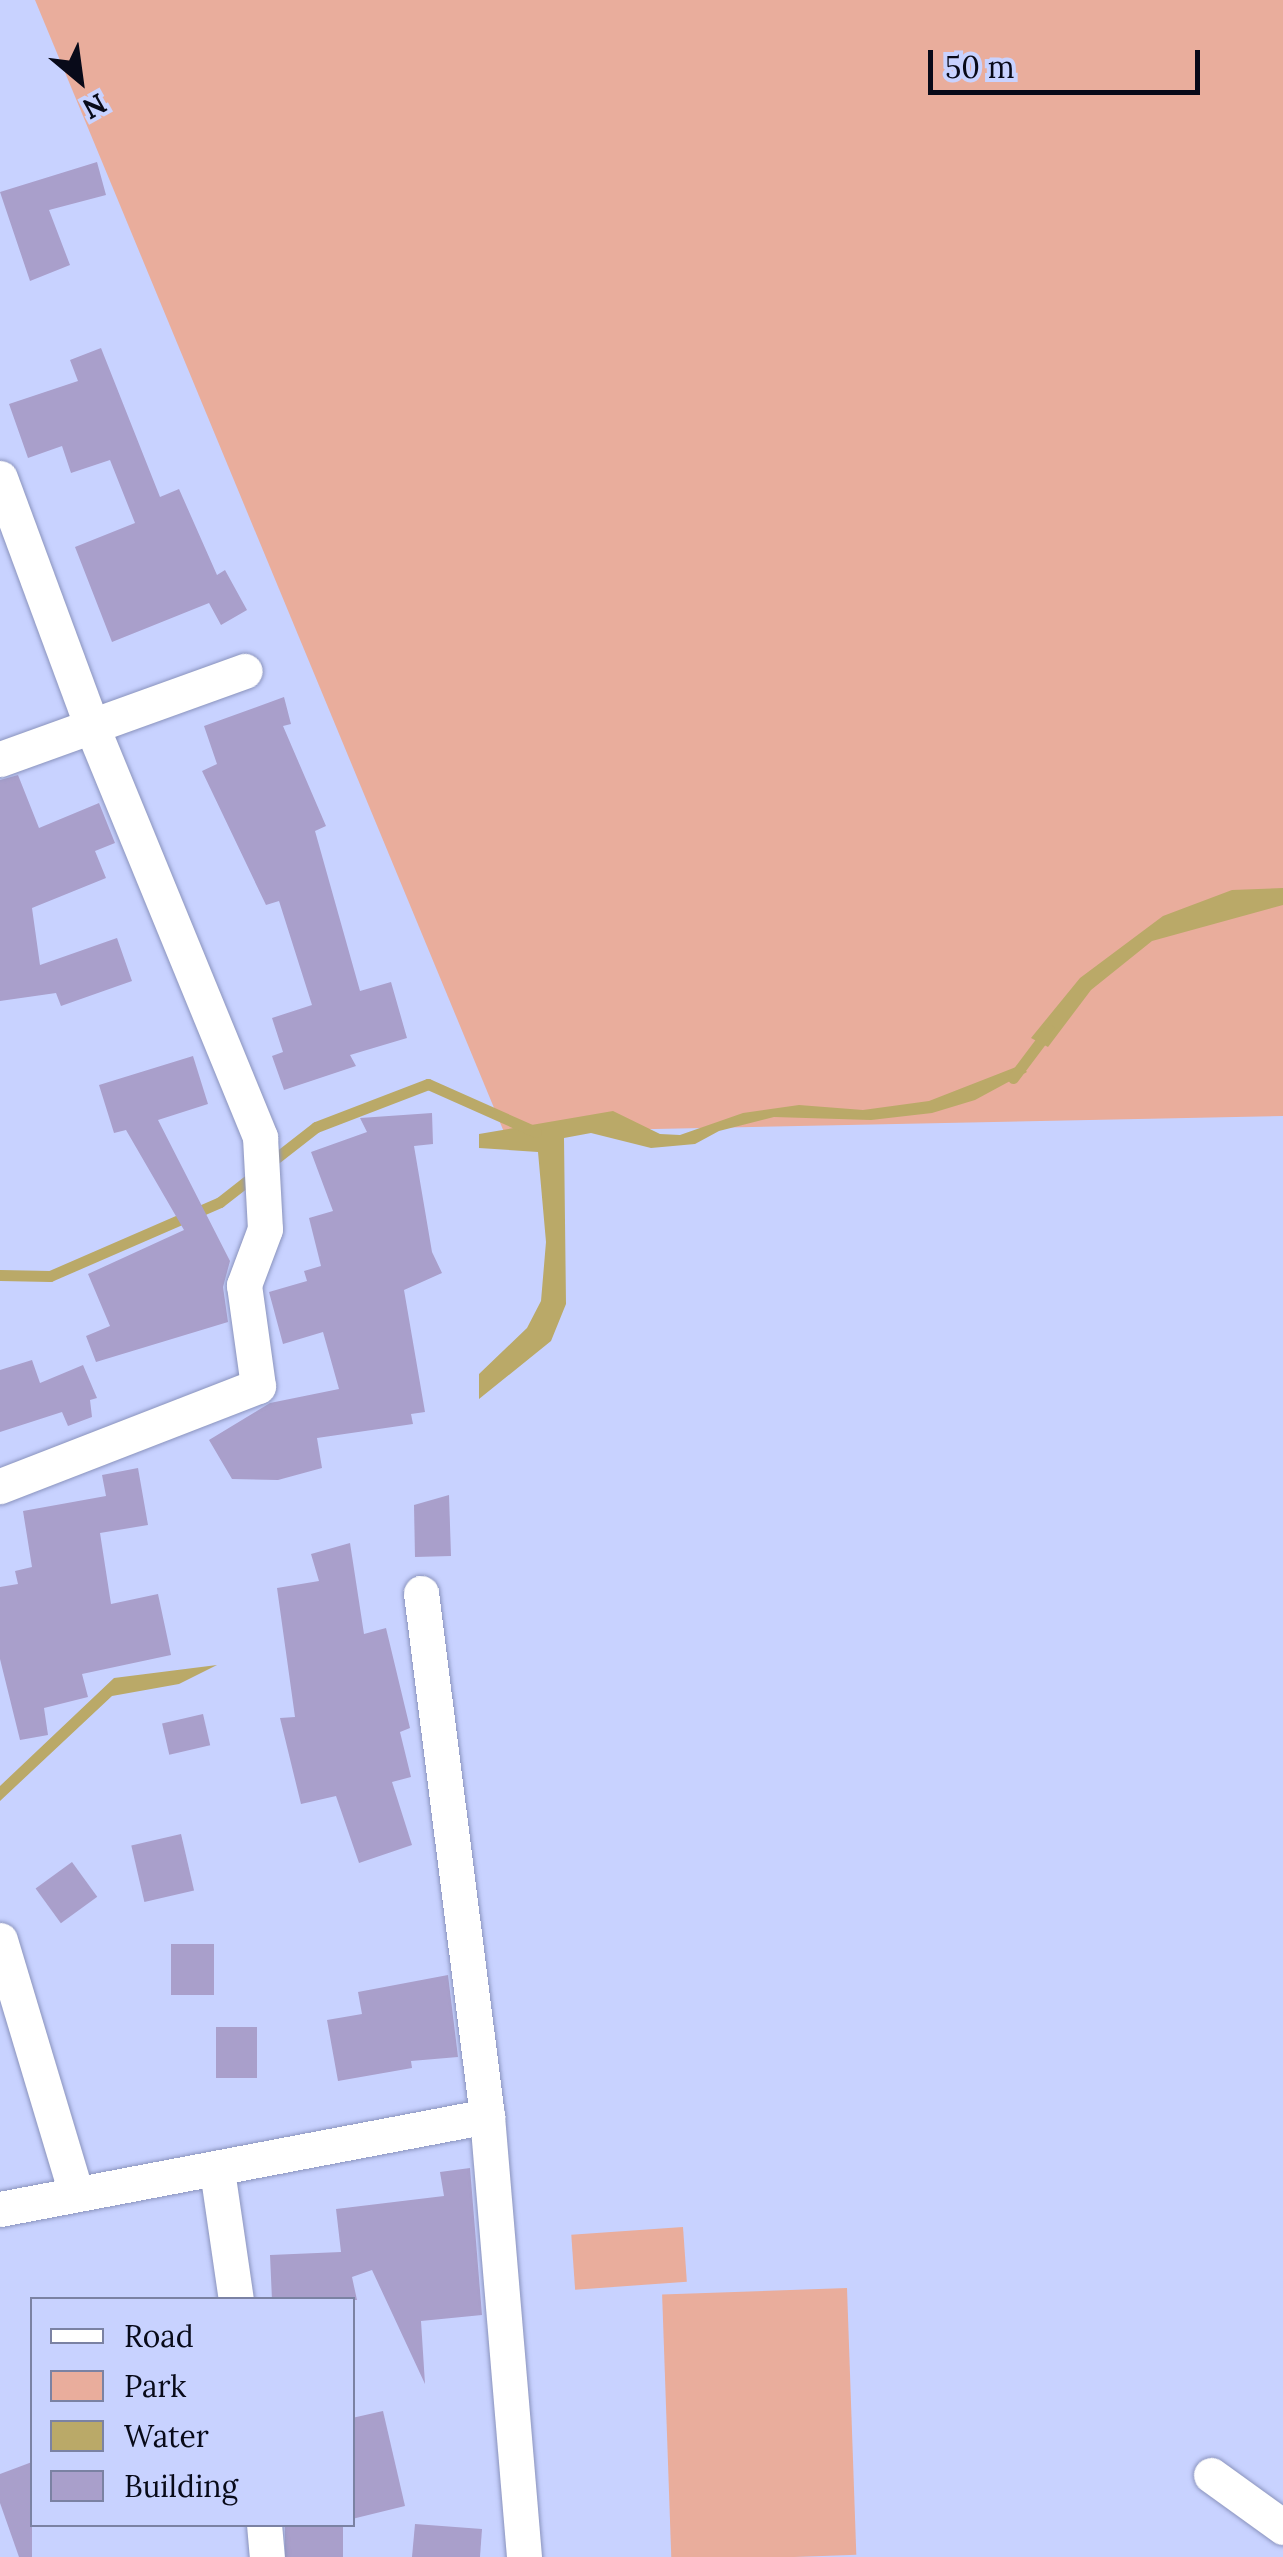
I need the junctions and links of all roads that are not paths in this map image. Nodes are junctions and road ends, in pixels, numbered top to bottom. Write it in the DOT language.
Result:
graph roads {
  1 [pos="0,478"];
  2 [pos="244,671"];
  3 [pos="92,727"];
  4 [pos="0,759"];
  5 [pos="0,1486"];
  6 [pos="421,1594"];
  7 [pos="0,1940"];
  8 [pos="487,2116"];
  9 [pos="217,2170"];
  10 [pos="76,2194"];
  11 [pos="0,2209"];
  12 [pos="236,2297"];
  13 [pos="1211,2475"];
  14 [pos="264,2527"];
  15 [pos="1283,2527"];
  16 [pos="267,2557"];
  17 [pos="524,2557"];
  1 -- 3 [label="street"];
  2 -- 3 [label="street"];
  3 -- 4 [label="street"];
  3 -- 5 [label="street"];
  6 -- 8 [label="street"];
  7 -- 10 [label="street"];
  8 -- 9 [label="street"];
  8 -- 17 [label="street"];
  9 -- 10 [label="street"];
  9 -- 12 [label="street"];
  10 -- 11 [label="street"];
  13 -- 15 [label="street"];
  14 -- 16 [label="street"];
}
